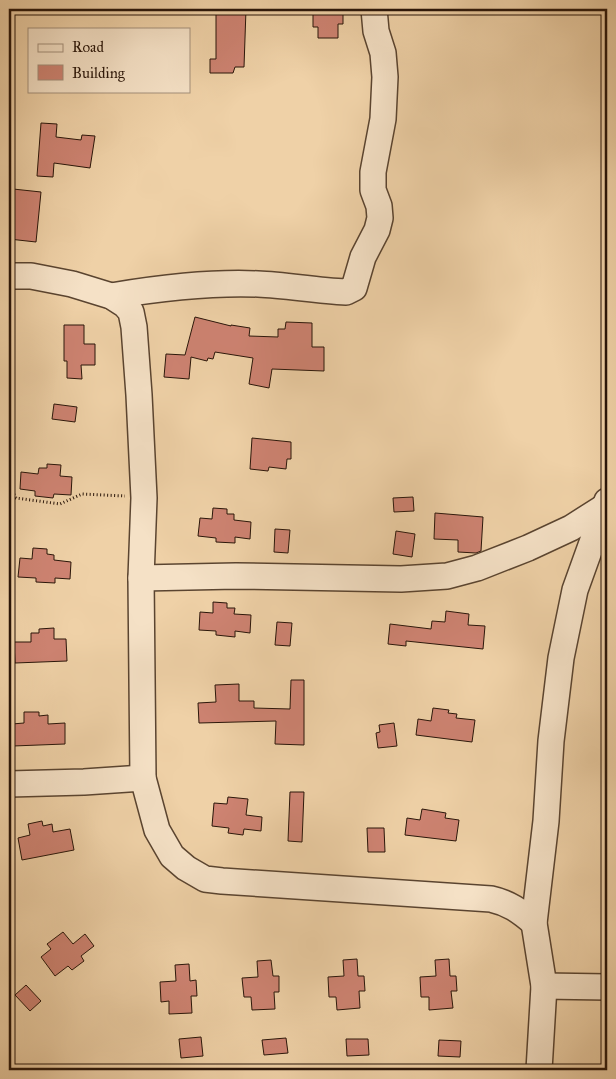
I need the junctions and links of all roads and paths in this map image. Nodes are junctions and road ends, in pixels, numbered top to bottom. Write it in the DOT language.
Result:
graph roads {
  1 [pos="374,9"];
  2 [pos="9,276"];
  3 [pos="111,296"];
  4 [pos="9,485"];
  5 [pos="144,498"];
  6 [pos="606,504"];
  7 [pos="140,578"];
  8 [pos="143,778"];
  9 [pos="9,784"];
  10 [pos="534,923"];
  11 [pos="544,986"];
  12 [pos="607,987"];
  13 [pos="539,1070"];
  1 -- 3 [label="street"];
  2 -- 3 [label="street"];
  3 -- 5 [label="street"];
  4 -- 5 [label="path"];
  5 -- 7 [label="street"];
  6 -- 7 [label="street"];
  6 -- 10 [label="street"];
  7 -- 8 [label="street"];
  8 -- 9 [label="street"];
  8 -- 10 [label="street"];
  10 -- 11 [label="street"];
  11 -- 12 [label="street"];
  11 -- 13 [label="street"];
}
